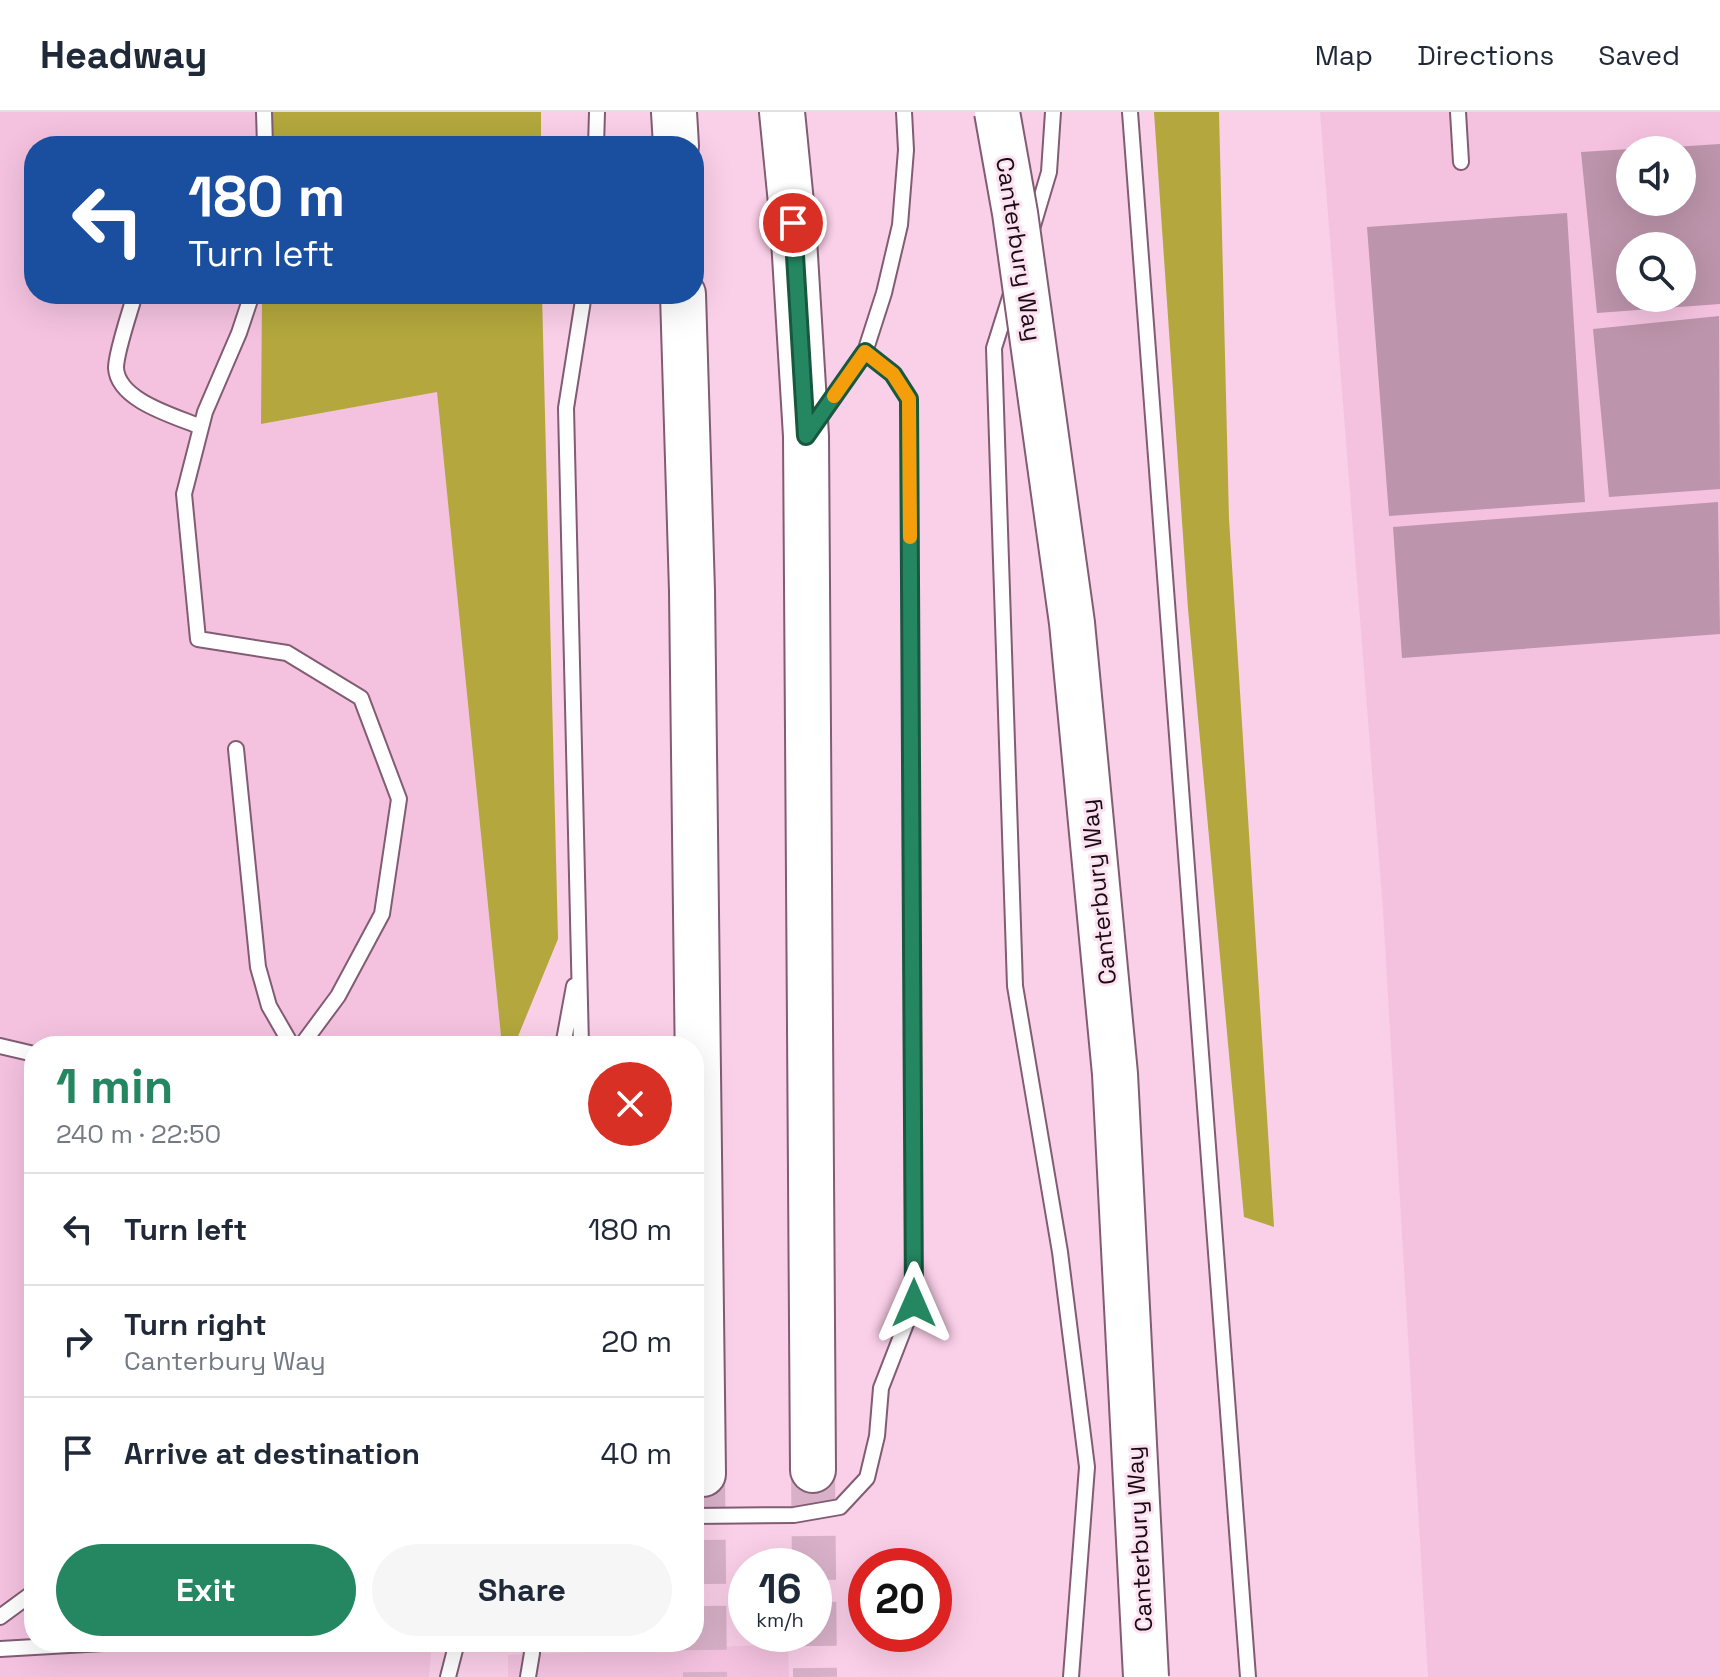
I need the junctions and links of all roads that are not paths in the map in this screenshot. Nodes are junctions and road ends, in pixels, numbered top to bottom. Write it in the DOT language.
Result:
graph roads {
  1 [pos="264,112"];
  2 [pos="597,112"];
  3 [pos="674,112"];
  4 [pos="782,112"];
  5 [pos="904,112"];
  6 [pos="997,112"];
  7 [pos="1053,112"];
  8 [pos="1130,112"];
  9 [pos="1458,112"];
  10 [pos="265,136"];
  11 [pos="596,136"];
  12 [pos="675,136"];
  13 [pos="1461,162"];
  14 [pos="132,304"];
  15 [pos="249,304"];
  16 [pos="582,304"];
  17 [pos="683,304"];
  18 [pos="865,352"];
  19 [pos="201,427"];
  20 [pos="806,436"];
  21 [pos="236,749"];
  22 [pos="580,954"];
  23 [pos="286,1036"];
  24 [pos="308,1036"];
  25 [pos="565,1036"];
  26 [pos="581,1036"];
  27 [pos="695,1036"];
  28 [pos="0,1046"];
  29 [pos="24,1052"];
  30 [pos="813,1470"];
  31 [pos="704,1496"];
  32 [pos="24,1599"];
  33 [pos="0,1617"];
  34 [pos="24,1648"];
  35 [pos="0,1649"];
  36 [pos="454,1652"];
  37 [pos="532,1652"];
  38 [pos="448,1677"];
  39 [pos="528,1677"];
  40 [pos="1071,1677"];
  41 [pos="1146,1677"];
  42 [pos="1248,1677"];
  1 -- 10 [label="lane"];
  2 -- 11 [label="lane"];
  3 -- 12 [label="highway"];
  4 -- 20 [label="highway"];
  5 -- 18 [label="lane"];
  6 -- 41 [label="highway, Canterbury Way, bridge"];
  7 -- 40 [label="lane"];
  8 -- 42 [label="lane"];
  9 -- 13 [label="lane"];
  14 -- 19 [label="lane"];
  15 -- 19 [label="lane"];
  16 -- 22 [label="lane"];
  17 -- 27 [label="highway"];
  18 -- 20 [label="lane"];
  18 -- 31 [label="lane"];
  19 -- 24 [label="lane"];
  20 -- 30 [label="highway"];
  21 -- 23 [label="lane"];
  22 -- 25 [label="lane"];
  22 -- 26 [label="lane"];
  28 -- 29 [label="lane"];
  32 -- 33 [label="lane"];
  34 -- 35 [label="lane"];
  36 -- 38 [label="lane"];
  37 -- 39 [label="lane"];
}
